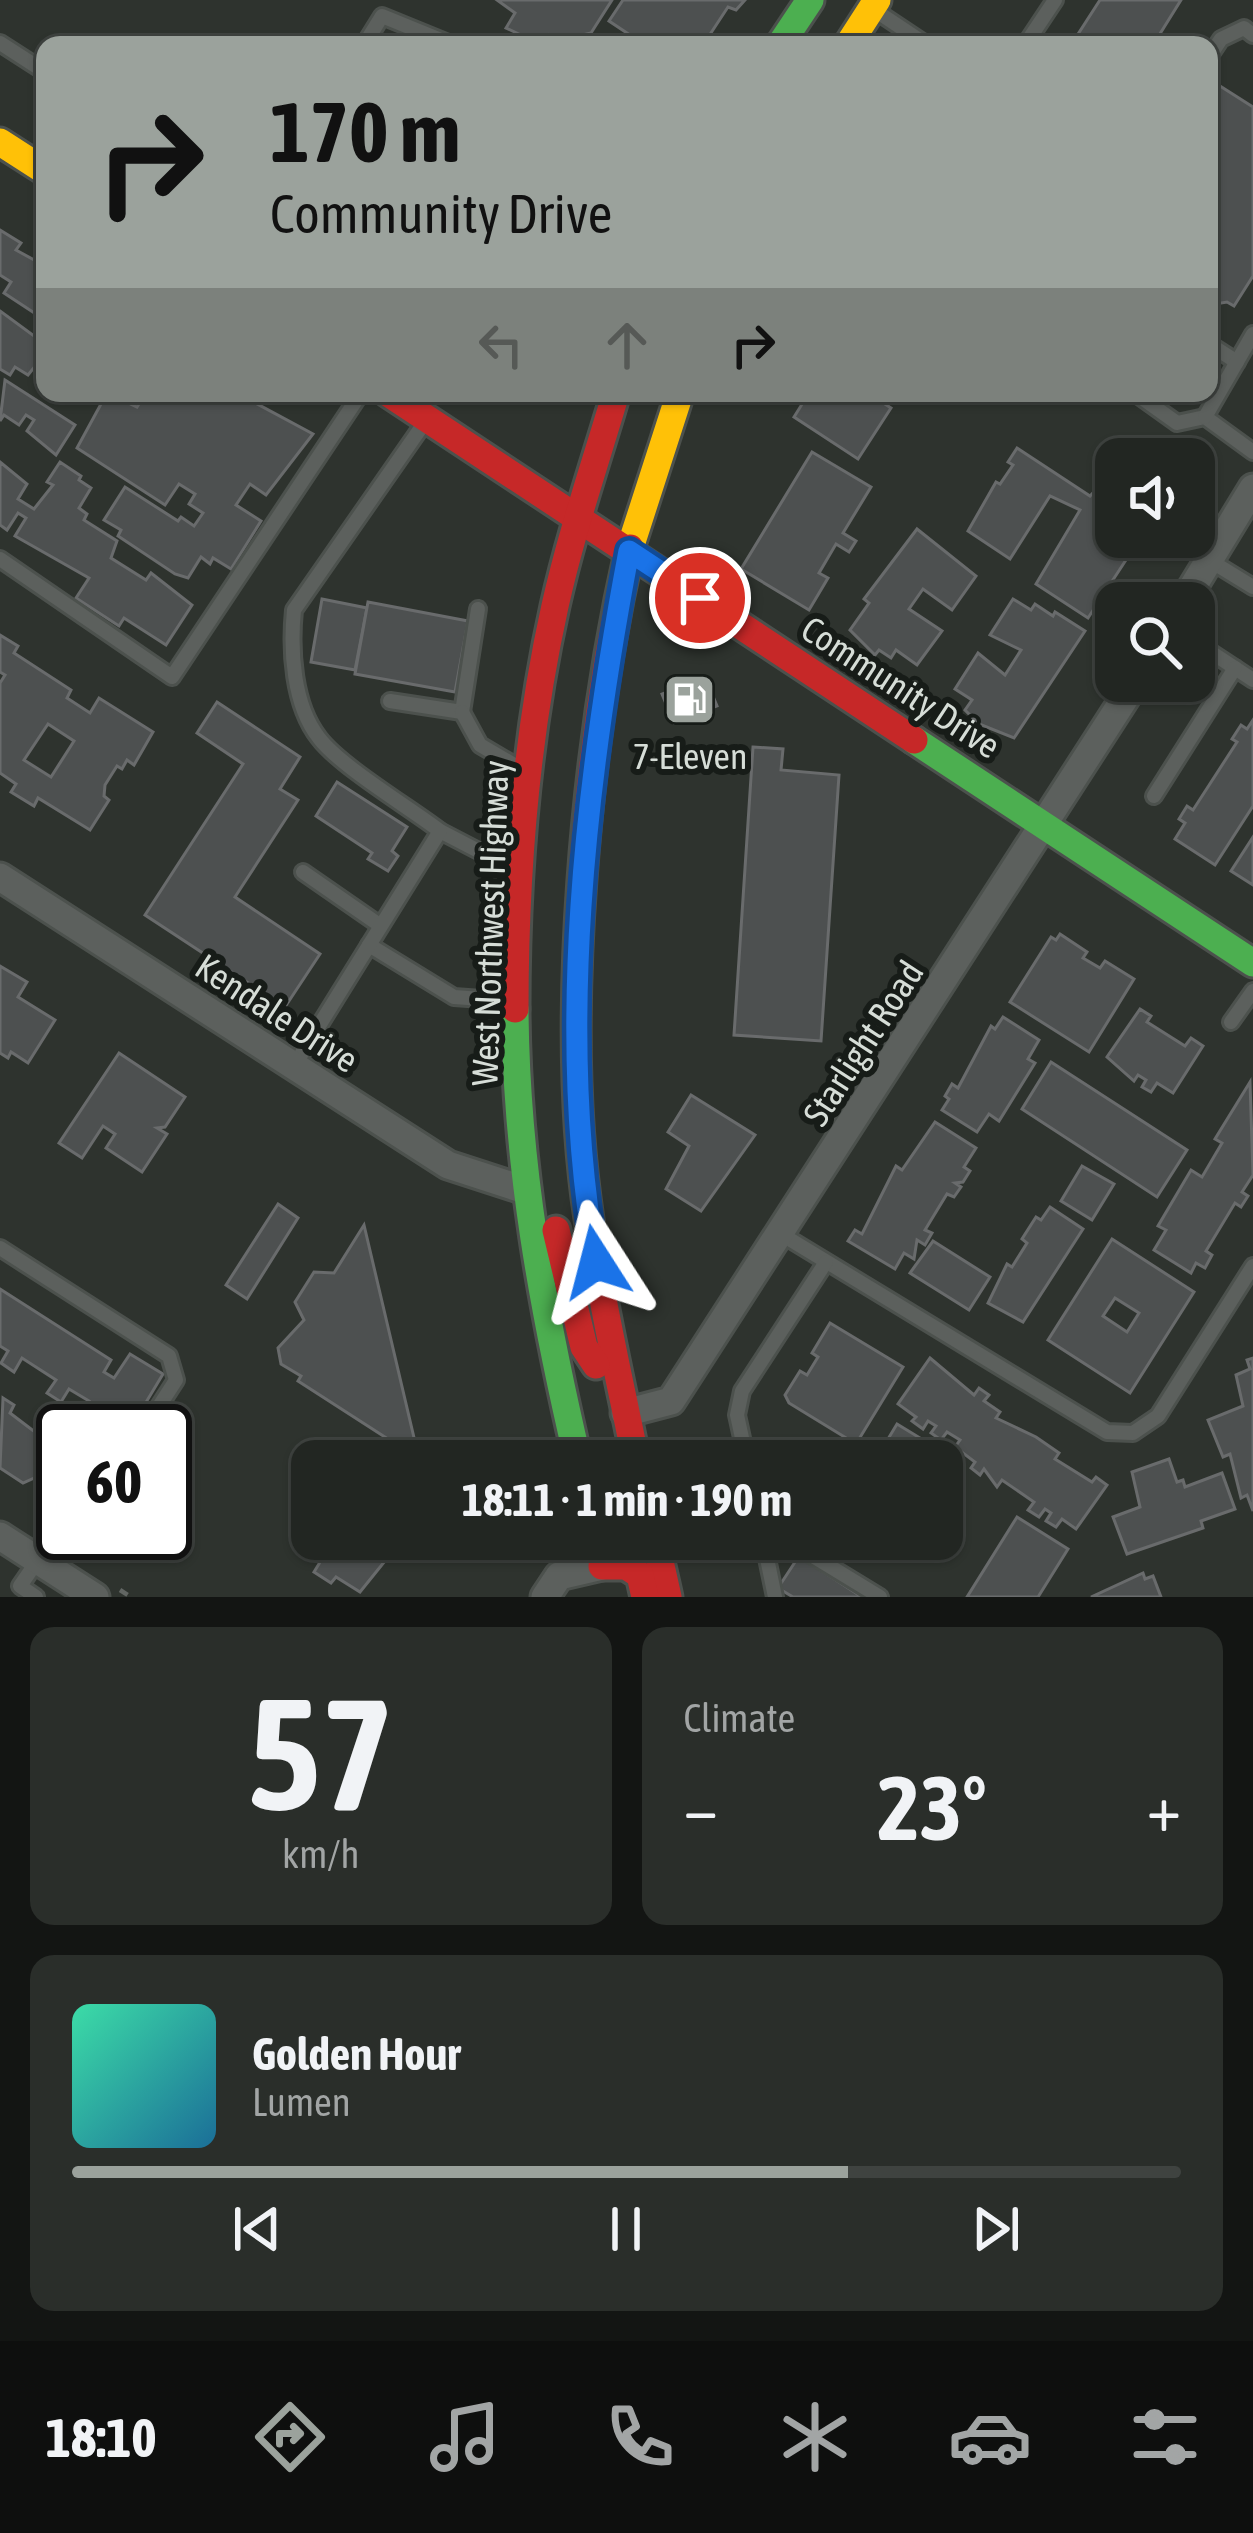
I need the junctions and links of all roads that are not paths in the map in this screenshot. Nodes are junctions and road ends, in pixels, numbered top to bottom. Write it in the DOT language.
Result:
graph roads {
  1 [pos="392,0"];
  2 [pos="810,0"];
  3 [pos="1054,0"];
  4 [pos="872,3"];
  5 [pos="382,16"];
  6 [pos="1250,26"];
  7 [pos="370,36"];
  8 [pos="431,36"];
  9 [pos="786,36"];
  10 [pos="853,36"];
  11 [pos="915,36"];
  12 [pos="1031,36"];
  13 [pos="0,43"];
  14 [pos="1218,44"];
  15 [pos="36,66"];
  16 [pos="1,144"];
  17 [pos="36,165"];
  18 [pos="1253,334"];
  19 [pos="1218,350"];
  20 [pos="1237,362"];
  21 [pos="1218,395"];
  22 [pos="355,402"];
  23 [pos="403,402"];
  24 [pos="613,402"];
  25 [pos="677,402"];
  26 [pos="1148,402"];
  27 [pos="1214,402"];
  28 [pos="1205,417"];
  29 [pos="428,418"];
  30 [pos="1253,452"];
  31 [pos="1253,488"];
  32 [pos="581,518"];
  33 [pos="629,551"];
  34 [pos="0,559"];
  35 [pos="1209,560"];
  36 [pos="1196,582"];
  37 [pos="1253,587"];
  38 [pos="478,609"];
  39 [pos="1215,654"];
  40 [pos="1235,668"];
  41 [pos="1253,680"];
  42 [pos="390,701"];
  43 [pos="1123,702"];
  44 [pos="462,712"];
  45 [pos="531,775"];
  46 [pos="1154,796"];
  47 [pos="1045,825"];
  48 [pos="440,831"];
  49 [pos="525,860"];
  50 [pos="303,872"];
  51 [pos="0,877"];
  52 [pos="378,924"];
  53 [pos="369,946"];
  54 [pos="1253,963"];
  55 [pos="1253,991"];
  56 [pos="516,1001"];
  57 [pos="1231,1022"];
  58 [pos="294,1066"];
  59 [pos="525,1190"];
  60 [pos="781,1234"];
  61 [pos="0,1248"];
  62 [pos="826,1262"];
  63 [pos="1253,1266"];
  64 [pos="161,1404"];
  65 [pos="623,1407"];
  66 [pos="573,1440"];
  67 [pos="631,1440"];
  68 [pos="742,1440"];
  69 [pos="0,1536"];
  70 [pos="50,1560"];
  71 [pos="586,1560"];
  72 [pos="601,1560"];
  73 [pos="614,1560"];
  74 [pos="660,1560"];
  75 [pos="767,1560"];
  76 [pos="819,1560"];
  77 [pos="45,1565"];
  78 [pos="36,1597"];
  79 [pos="95,1597"];
  80 [pos="545,1597"];
  81 [pos="610,1597"];
  82 [pos="645,1597"];
  83 [pos="668,1597"];
  84 [pos="775,1597"];
  85 [pos="880,1597"];
  1 -- 5 [label="lane"];
  2 -- 9 [label="main road"];
  3 -- 12 [label="lane"];
  4 -- 10 [label="main road"];
  4 -- 11 [label="lane"];
  5 -- 7 [label="lane"];
  5 -- 8 [label="lane"];
  6 -- 14 [label="lane"];
  13 -- 15 [label="lane"];
  16 -- 17 [label="main road"];
  18 -- 20 [label="lane"];
  19 -- 20 [label="lane"];
  20 -- 21 [label="lane"];
  22 -- 34 [label="lane"];
  23 -- 29 [label="main road, Community Drive"];
  24 -- 32 [label="main road, West Northwest Highway"];
  25 -- 33 [label="main road"];
  26 -- 28 [label="lane"];
  27 -- 28 [label="lane"];
  28 -- 30 [label="lane"];
  29 -- 32 [label="main road, Community Drive"];
  29 -- 48 [label="lane"];
  31 -- 35 [label="street"];
  32 -- 33 [label="main road, Community Drive"];
  32 -- 45 [label="main road, West Northwest Highway"];
  33 -- 47 [label="main road, Community Drive"];
  33 -- 65 [label="main road"];
  35 -- 36 [label="street"];
  35 -- 37 [label="lane"];
  38 -- 44 [label="lane"];
  39 -- 40 [label="lane"];
  40 -- 41 [label="lane"];
  40 -- 46 [label="lane"];
  42 -- 44 [label="lane"];
  43 -- 47 [label="street, Starlight Road"];
  44 -- 45 [label="lane"];
  45 -- 49 [label="main road, West Northwest Highway"];
  47 -- 54 [label="main road, Community Drive"];
  47 -- 60 [label="street, Starlight Road"];
  48 -- 49 [label="lane"];
  48 -- 52 [label="lane"];
  49 -- 56 [label="main road, West Northwest Highway"];
  50 -- 52 [label="lane"];
  51 -- 58 [label="street, Kendale Drive"];
  52 -- 53 [label="lane"];
  53 -- 56 [label="lane"];
  53 -- 58 [label="lane"];
  55 -- 57 [label="lane"];
  56 -- 59 [label="main road, West Northwest Highway"];
  58 -- 59 [label="street, Kendale Drive"];
  59 -- 65 [label="main road"];
  59 -- 66 [label="main road, West Northwest Highway"];
  60 -- 62 [label="lane"];
  60 -- 65 [label="street, Starlight Road"];
  61 -- 64 [label="lane"];
  62 -- 63 [label="lane"];
  62 -- 68 [label="lane"];
  65 -- 67 [label="main road"];
  69 -- 77 [label="street"];
  70 -- 77 [label="lane"];
  71 -- 80 [label="street"];
  72 -- 81 [label="main road"];
  73 -- 82 [label="main road"];
  74 -- 83 [label="main road"];
  75 -- 84 [label="lane"];
  76 -- 85 [label="lane"];
  77 -- 78 [label="lane"];
  77 -- 79 [label="street"];
}
